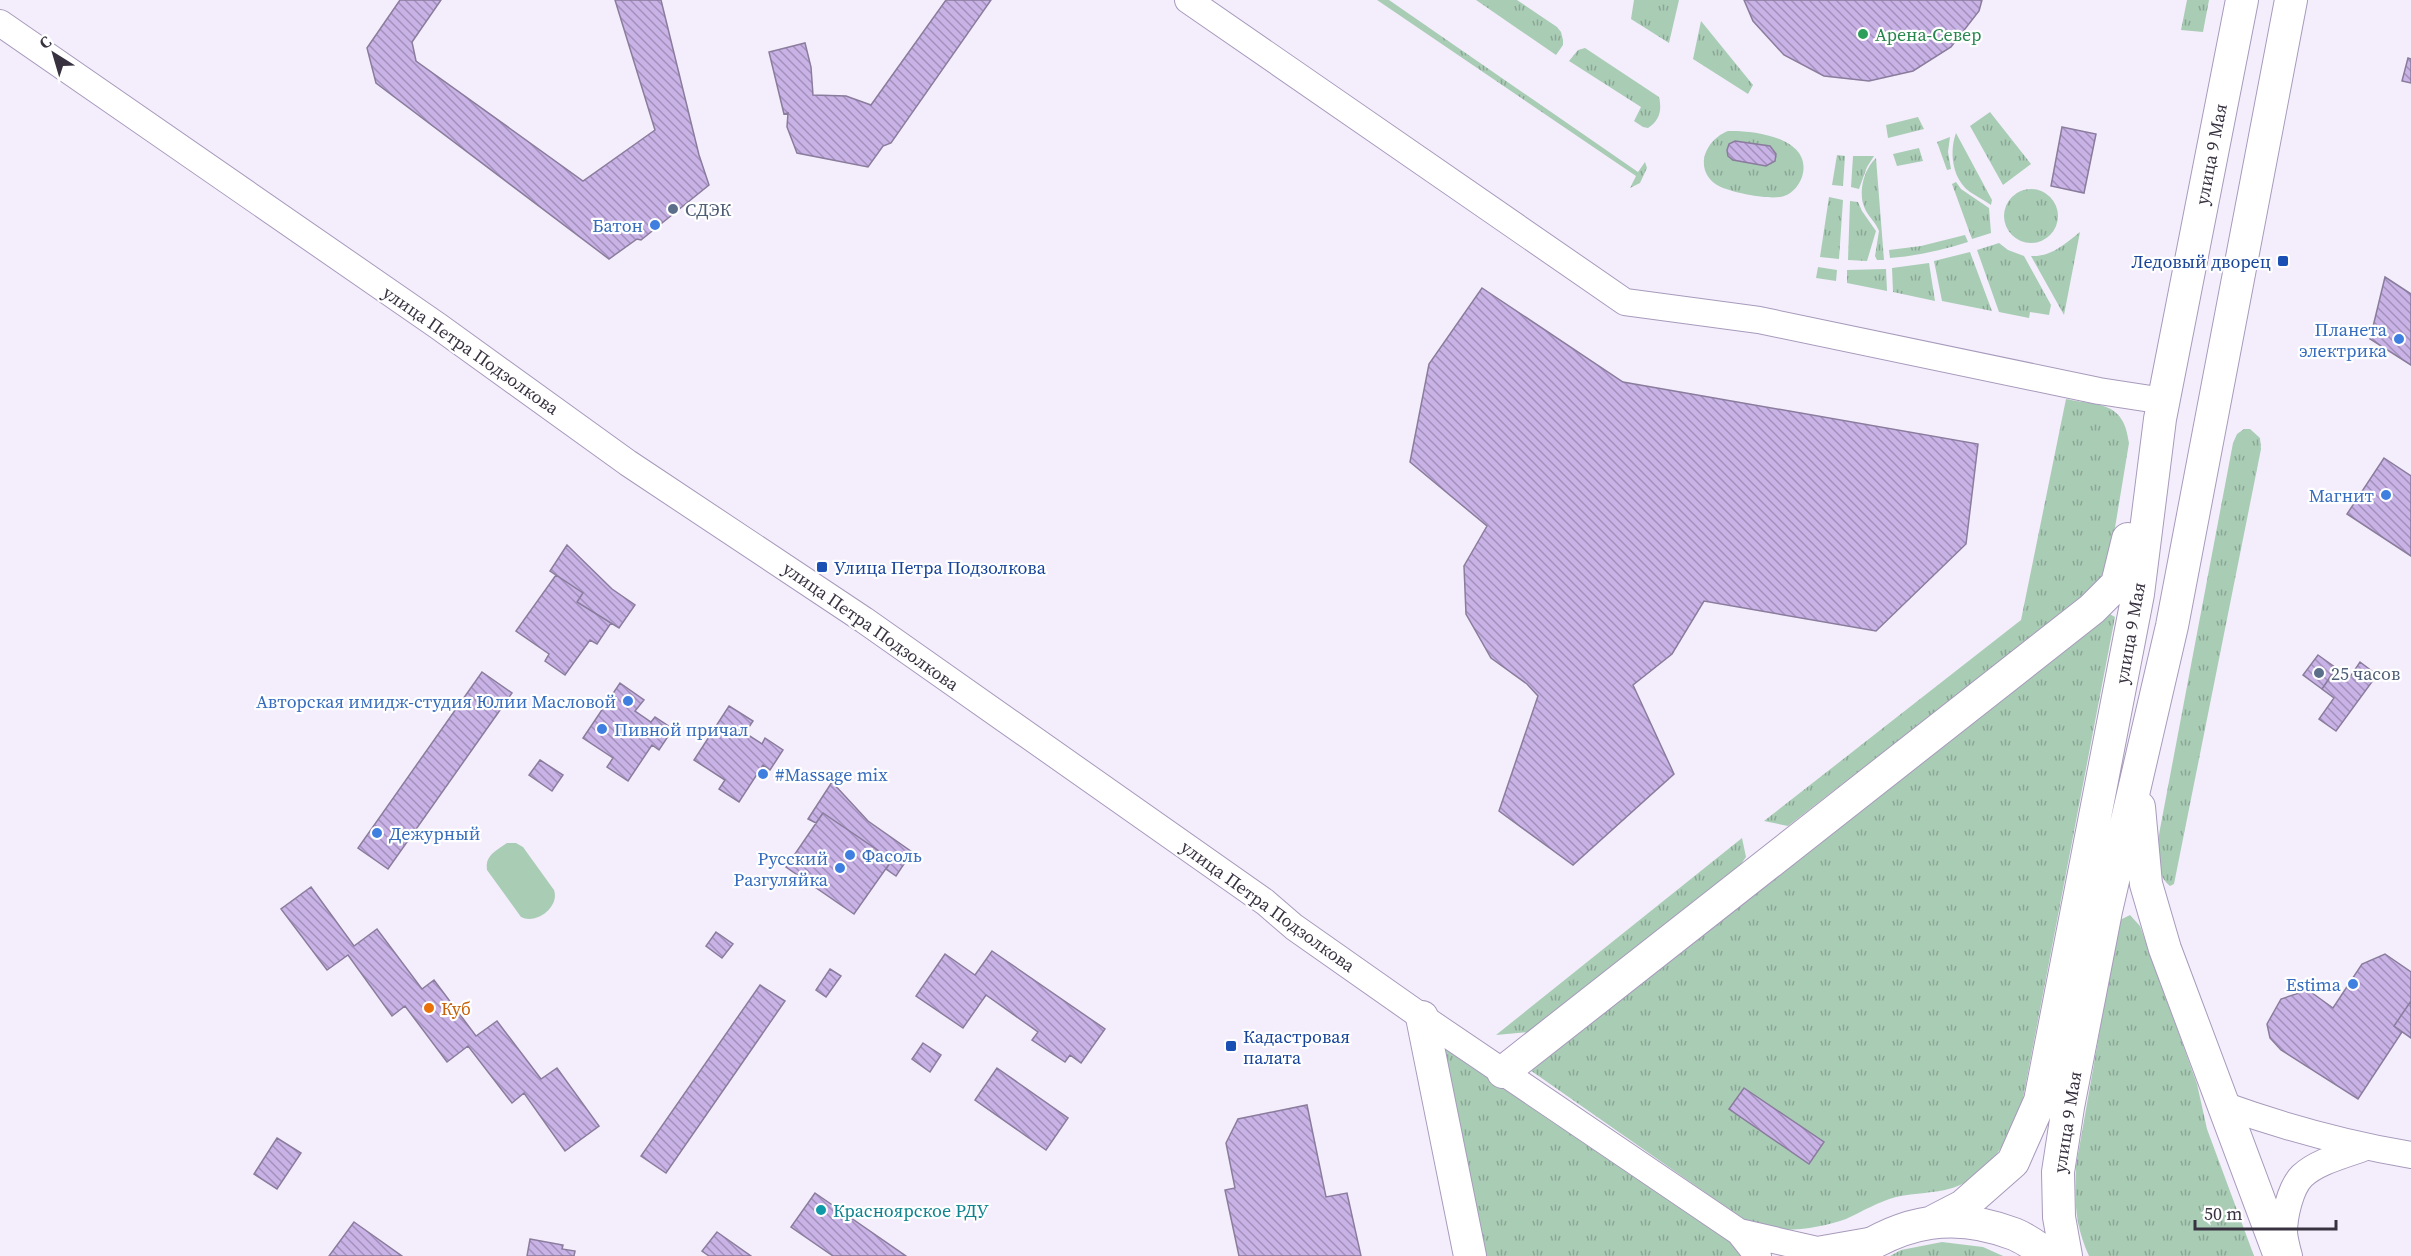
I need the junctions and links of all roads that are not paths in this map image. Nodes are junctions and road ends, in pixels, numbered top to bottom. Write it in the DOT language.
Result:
graph roads {
  1 [pos="1188,0"];
  2 [pos="2242,0"];
  3 [pos="2291,0"];
  4 [pos="0,23"];
  5 [pos="2162,410"];
  6 [pos="2136,779"];
  7 [pos="1422,1017"];
  8 [pos="1503,1072"];
  9 [pos="2223,1105"];
  10 [pos="2366,1147"];
  11 [pos="2411,1155"];
  12 [pos="1934,1221"];
  13 [pos="1739,1232"];
  14 [pos="1864,1248"];
  15 [pos="1470,1256"];
  16 [pos="1758,1256"];
  17 [pos="2050,1256"];
  18 [pos="2066,1256"];
  19 [pos="2280,1256"];
  20 [pos="2289,1256"];
  1 -- 5 [label="street"];
  2 -- 5 [label="main road, улица 9 Мая"];
  3 -- 6 [label="main road, улица 9 Мая"];
  4 -- 7 [label="street, улица Петра Подзолкова"];
  5 -- 8 [label="main road"];
  5 -- 12 [label="main road, улица 9 Мая"];
  6 -- 9 [label="main road"];
  6 -- 18 [label="main road, улица 9 Мая"];
  7 -- 8 [label="street, улица Петра Подзолкова"];
  7 -- 15 [label="main road"];
  8 -- 13 [label="street, улица Петра Подзолкова"];
  9 -- 10 [label="street"];
  9 -- 19 [label="main road"];
  10 -- 11 [label="street"];
  10 -- 20 [label="street"];
  12 -- 14 [label="main road"];
  12 -- 17 [label="main road"];
  13 -- 14 [label="street, улица Петра Подзолкова"];
  13 -- 16 [label="street, улица Петра Подзолкова"];
}
